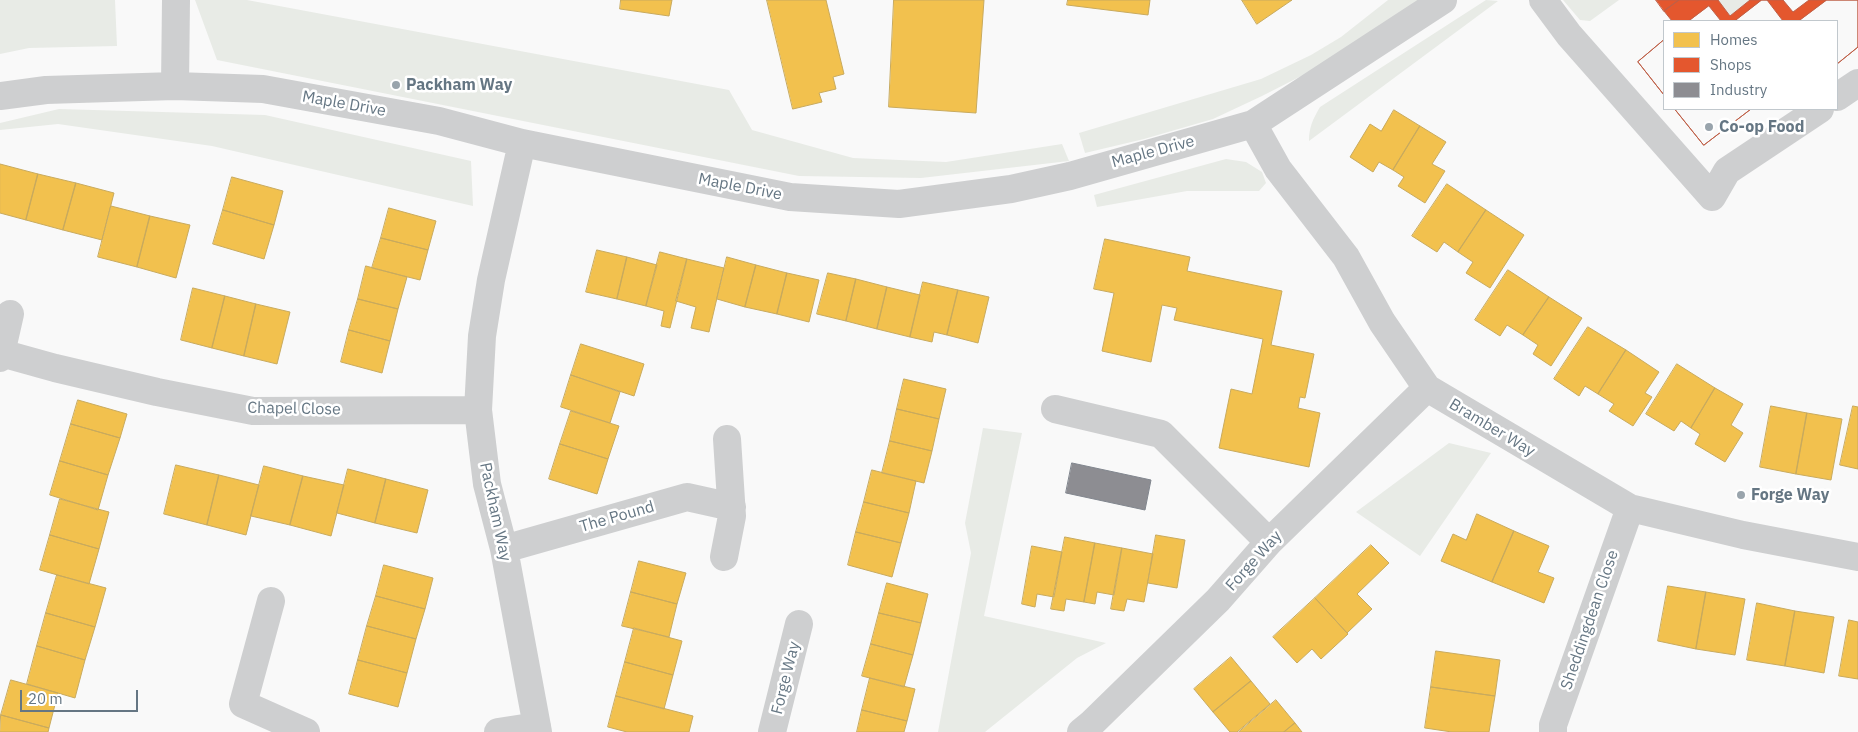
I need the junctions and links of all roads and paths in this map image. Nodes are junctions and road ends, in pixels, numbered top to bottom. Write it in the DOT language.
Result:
graph roads {
  1 [pos="176,0"];
  2 [pos="1444,0"];
  3 [pos="1543,0"];
  4 [pos="1858,83"];
  5 [pos="175,86"];
  6 [pos="0,96"];
  7 [pos="1838,97"];
  8 [pos="1818,110"];
  9 [pos="1253,124"];
  10 [pos="522,143"];
  11 [pos="10,314"];
  12 [pos="1,356"];
  13 [pos="1427,388"];
  14 [pos="1055,409"];
  15 [pos="478,410"];
  16 [pos="726,439"];
  17 [pos="732,507"];
  18 [pos="1630,508"];
  19 [pos="1269,542"];
  20 [pos="504,549"];
  21 [pos="1858,556"];
  22 [pos="724,557"];
  23 [pos="271,601"];
  24 [pos="799,624"];
  25 [pos="538,729"];
  26 [pos="1090,729"];
  27 [pos="306,732"];
  28 [pos="498,732"];
  29 [pos="772,732"];
  30 [pos="1553,732"];
  1 -- 5 [label="street"];
  2 -- 9 [label="street, Maple Drive"];
  3 -- 8 [label="street"];
  4 -- 7 [label="street"];
  5 -- 6 [label="street, Maple Drive"];
  5 -- 10 [label="street, Maple Drive"];
  9 -- 10 [label="street, Maple Drive"];
  9 -- 13 [label="street, Bramber Way"];
  10 -- 15 [label="street, Packham Way"];
  11 -- 12 [label="street"];
  12 -- 15 [label="street, Chapel Close"];
  13 -- 18 [label="street, Bramber Way"];
  13 -- 19 [label="street, Forge Way"];
  14 -- 19 [label="street"];
  15 -- 20 [label="street, Packham Way"];
  16 -- 17 [label="street"];
  17 -- 20 [label="street, The Pound"];
  17 -- 22 [label="street"];
  18 -- 21 [label="street, Bramber Way"];
  18 -- 30 [label="street, Sheddingdean Close"];
  19 -- 26 [label="street, Forge Way"];
  20 -- 25 [label="street, Packham Way"];
  23 -- 27 [label="street"];
  24 -- 29 [label="street, Forge Way"];
  25 -- 28 [label="street"];
}
